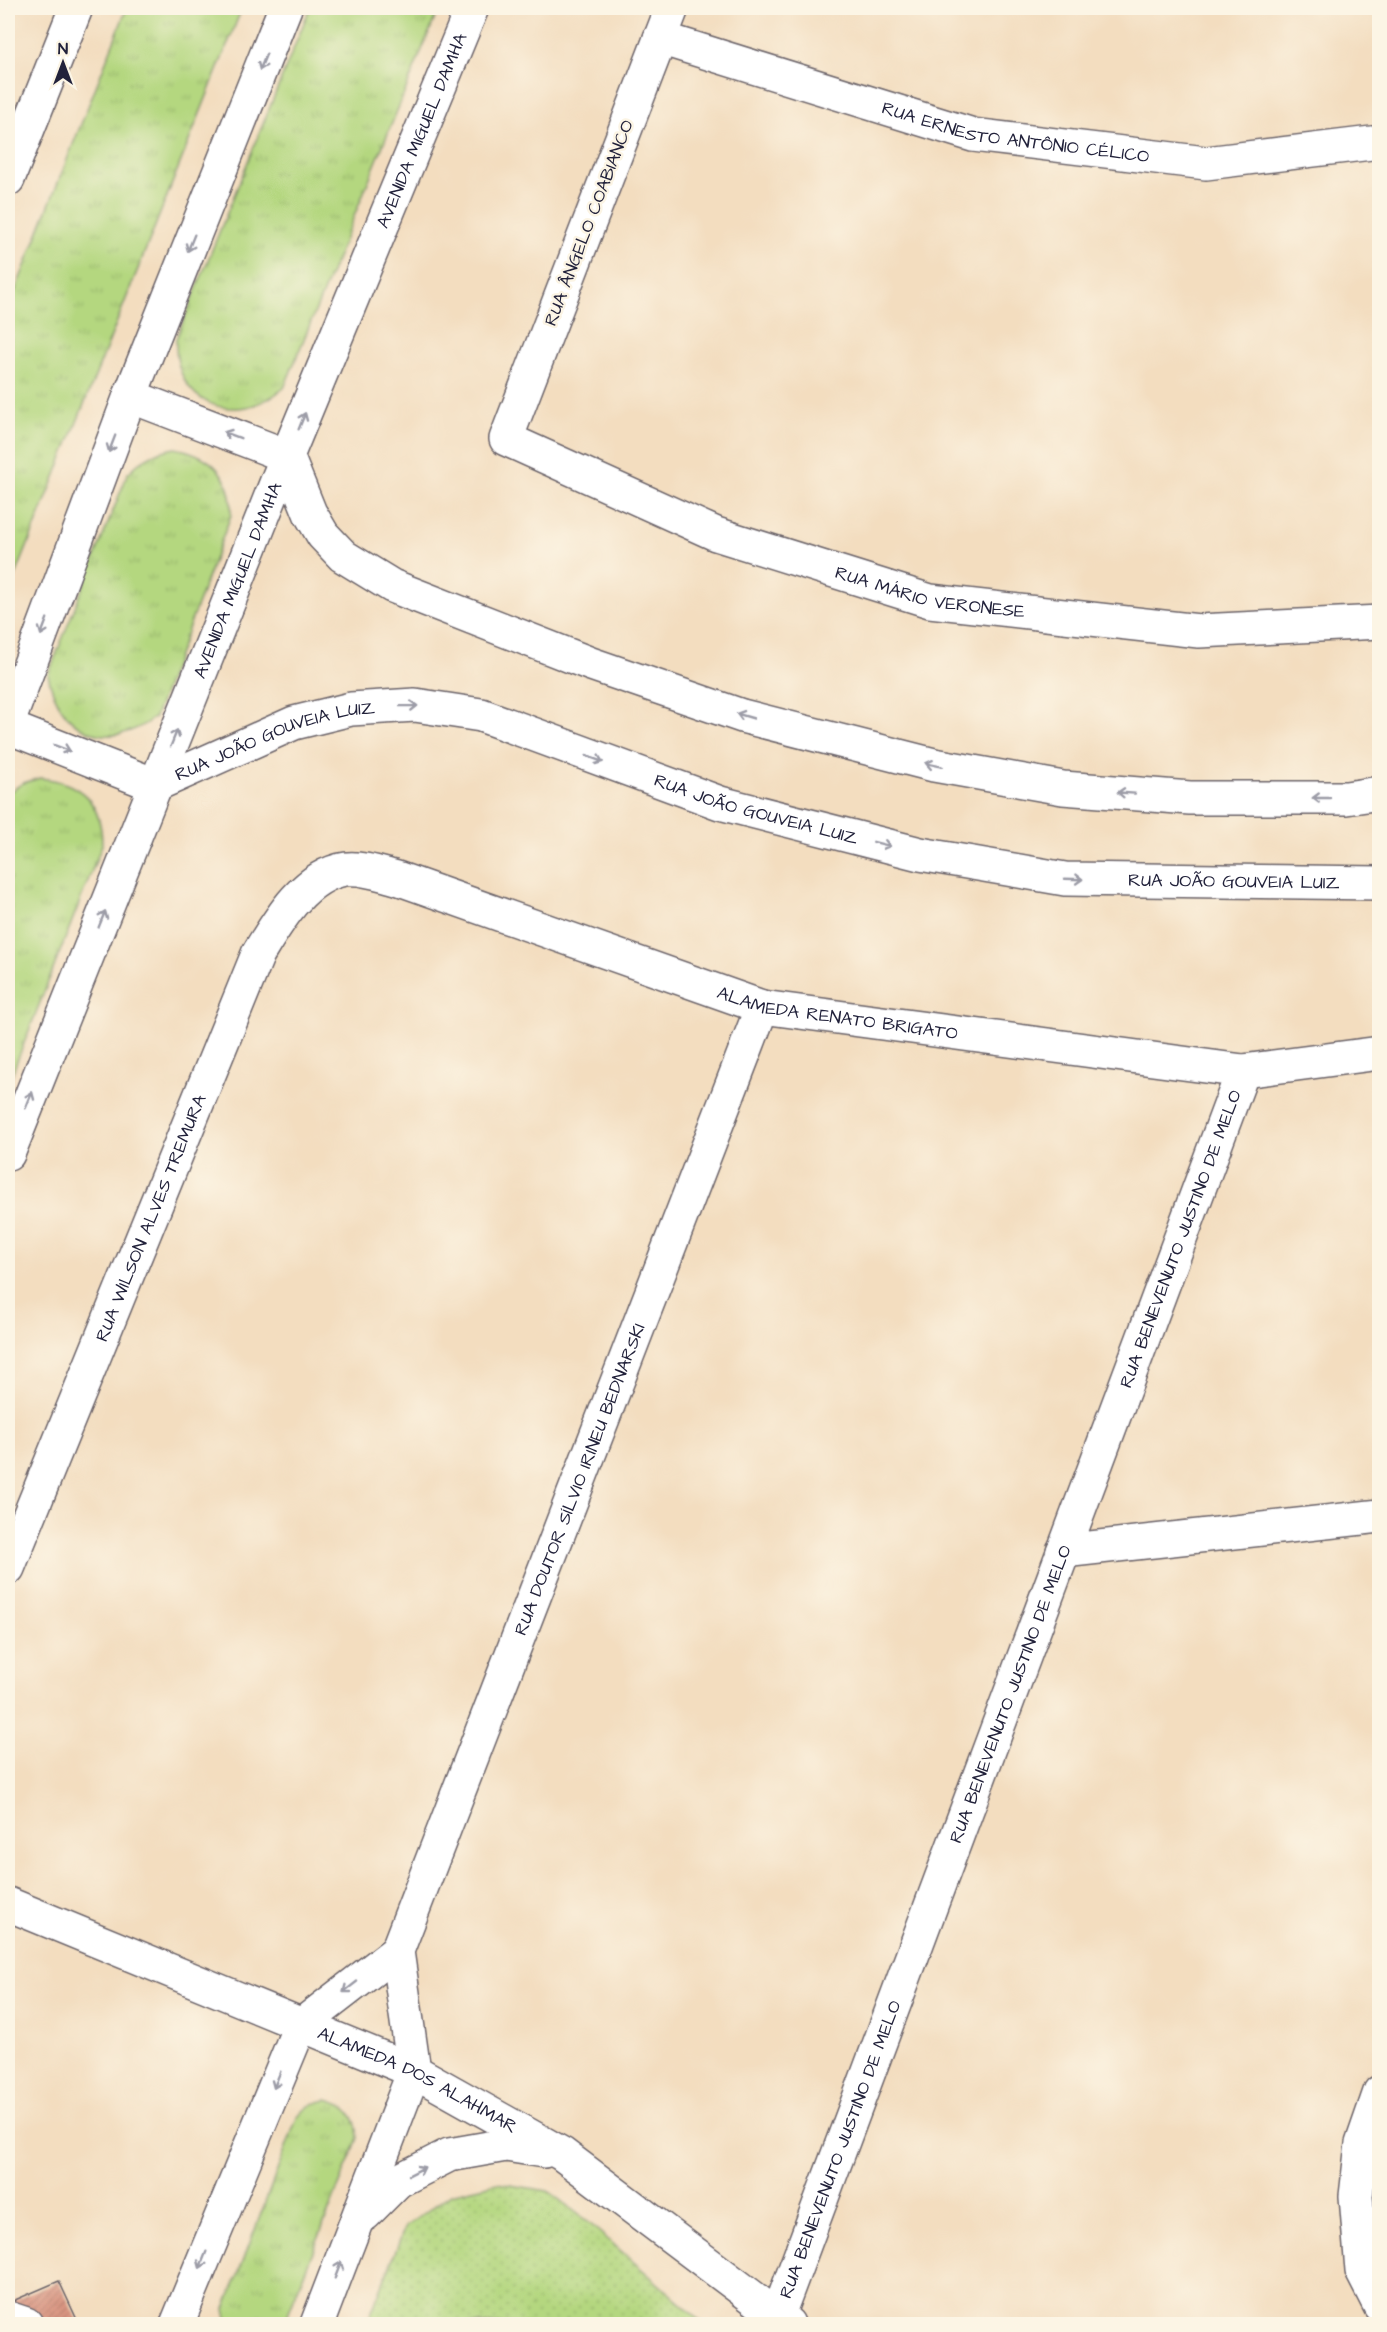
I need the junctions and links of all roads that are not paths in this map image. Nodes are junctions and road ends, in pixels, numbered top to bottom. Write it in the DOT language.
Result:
graph roads {
  1 [pos="76,8"];
  2 [pos="285,8"];
  3 [pos="472,8"];
  4 [pos="672,8"];
  5 [pos="660,38"];
  6 [pos="1380,142"];
  7 [pos="8,179"];
  8 [pos="130,396"];
  9 [pos="506,439"];
  10 [pos="287,456"];
  11 [pos="1380,622"];
  12 [pos="8,725"];
  13 [pos="155,785"];
  14 [pos="1380,793"];
  15 [pos="314,882"];
  16 [pos="1380,883"];
  17 [pos="762,1007"];
  18 [pos="1380,1053"];
  19 [pos="1243,1071"];
  20 [pos="8,1155"];
  21 [pos="1380,1516"];
  22 [pos="1063,1551"];
  23 [pos="8,1568"];
  24 [pos="8,1904"];
  25 [pos="397,1951"];
  26 [pos="300,2026"];
  27 [pos="414,2072"];
  28 [pos="1380,2092"];
  29 [pos="562,2154"];
  30 [pos="357,2222"];
  31 [pos="1380,2306"];
  32 [pos="8,2318"];
  33 [pos="783,2320"];
  34 [pos="26,2325"];
  35 [pos="177,2325"];
  36 [pos="317,2325"];
  1 -- 7 [label="street"];
  2 -- 8 [label="street, one-way"];
  10 -- 3 [label="street, AVENIDA MIGUEL DAMHA, one-way"];
  4 -- 5 [label="street, RUA ÂNGELO COABIANCO"];
  5 -- 6 [label="street, RUA ERNESTO ANTÔNIO CÉLICO"];
  5 -- 9 [label="street, RUA ÂNGELO COABIANCO"];
  10 -- 8 [label="street, one-way"];
  8 -- 12 [label="street, one-way"];
  9 -- 11 [label="street, RUA MÁRIO VERONESE"];
  13 -- 10 [label="street, AVENIDA MIGUEL DAMHA, one-way"];
  14 -- 10 [label="street, one-way"];
  12 -- 13 [label="street, one-way"];
  13 -- 16 [label="street, RUA JOÃO GOUVEIA LUIZ, one-way"];
  20 -- 13 [label="street, AVENIDA MIGUEL DAMHA, one-way"];
  15 -- 17 [label="street, ALAMEDA RENATO BRIGATO"];
  15 -- 23 [label="street, RUA WILSON ALVES TREMURA"];
  17 -- 19 [label="street, ALAMEDA RENATO BRIGATO"];
  17 -- 25 [label="street, RUA DOUTOR SÍLVIO IRINEU BEDNARSKI"];
  18 -- 19 [label="street, ALAMEDA RENATO BRIGATO"];
  19 -- 22 [label="street, RUA BENEVENUTO JUSTINO DE MELO"];
  21 -- 22 [label="street"];
  22 -- 33 [label="street, RUA BENEVENUTO JUSTINO DE MELO"];
  24 -- 26 [label="street, ALAMEDA DOS ALAHMAR"];
  25 -- 26 [label="street, one-way"];
  25 -- 27 [label="street, RUA DOUTOR SÍLVIO IRINEU BEDNARSKI"];
  26 -- 27 [label="street, ALAMEDA DOS ALAHMAR"];
  26 -- 35 [label="street, one-way"];
  27 -- 29 [label="street, ALAMEDA DOS ALAHMAR"];
  27 -- 30 [label="street"];
  28 -- 31 [label="street"];
  30 -- 29 [label="street, one-way"];
  29 -- 33 [label="street, ALAMEDA DOS ALAHMAR"];
  36 -- 30 [label="street, one-way"];
  32 -- 34 [label="street"];
}
